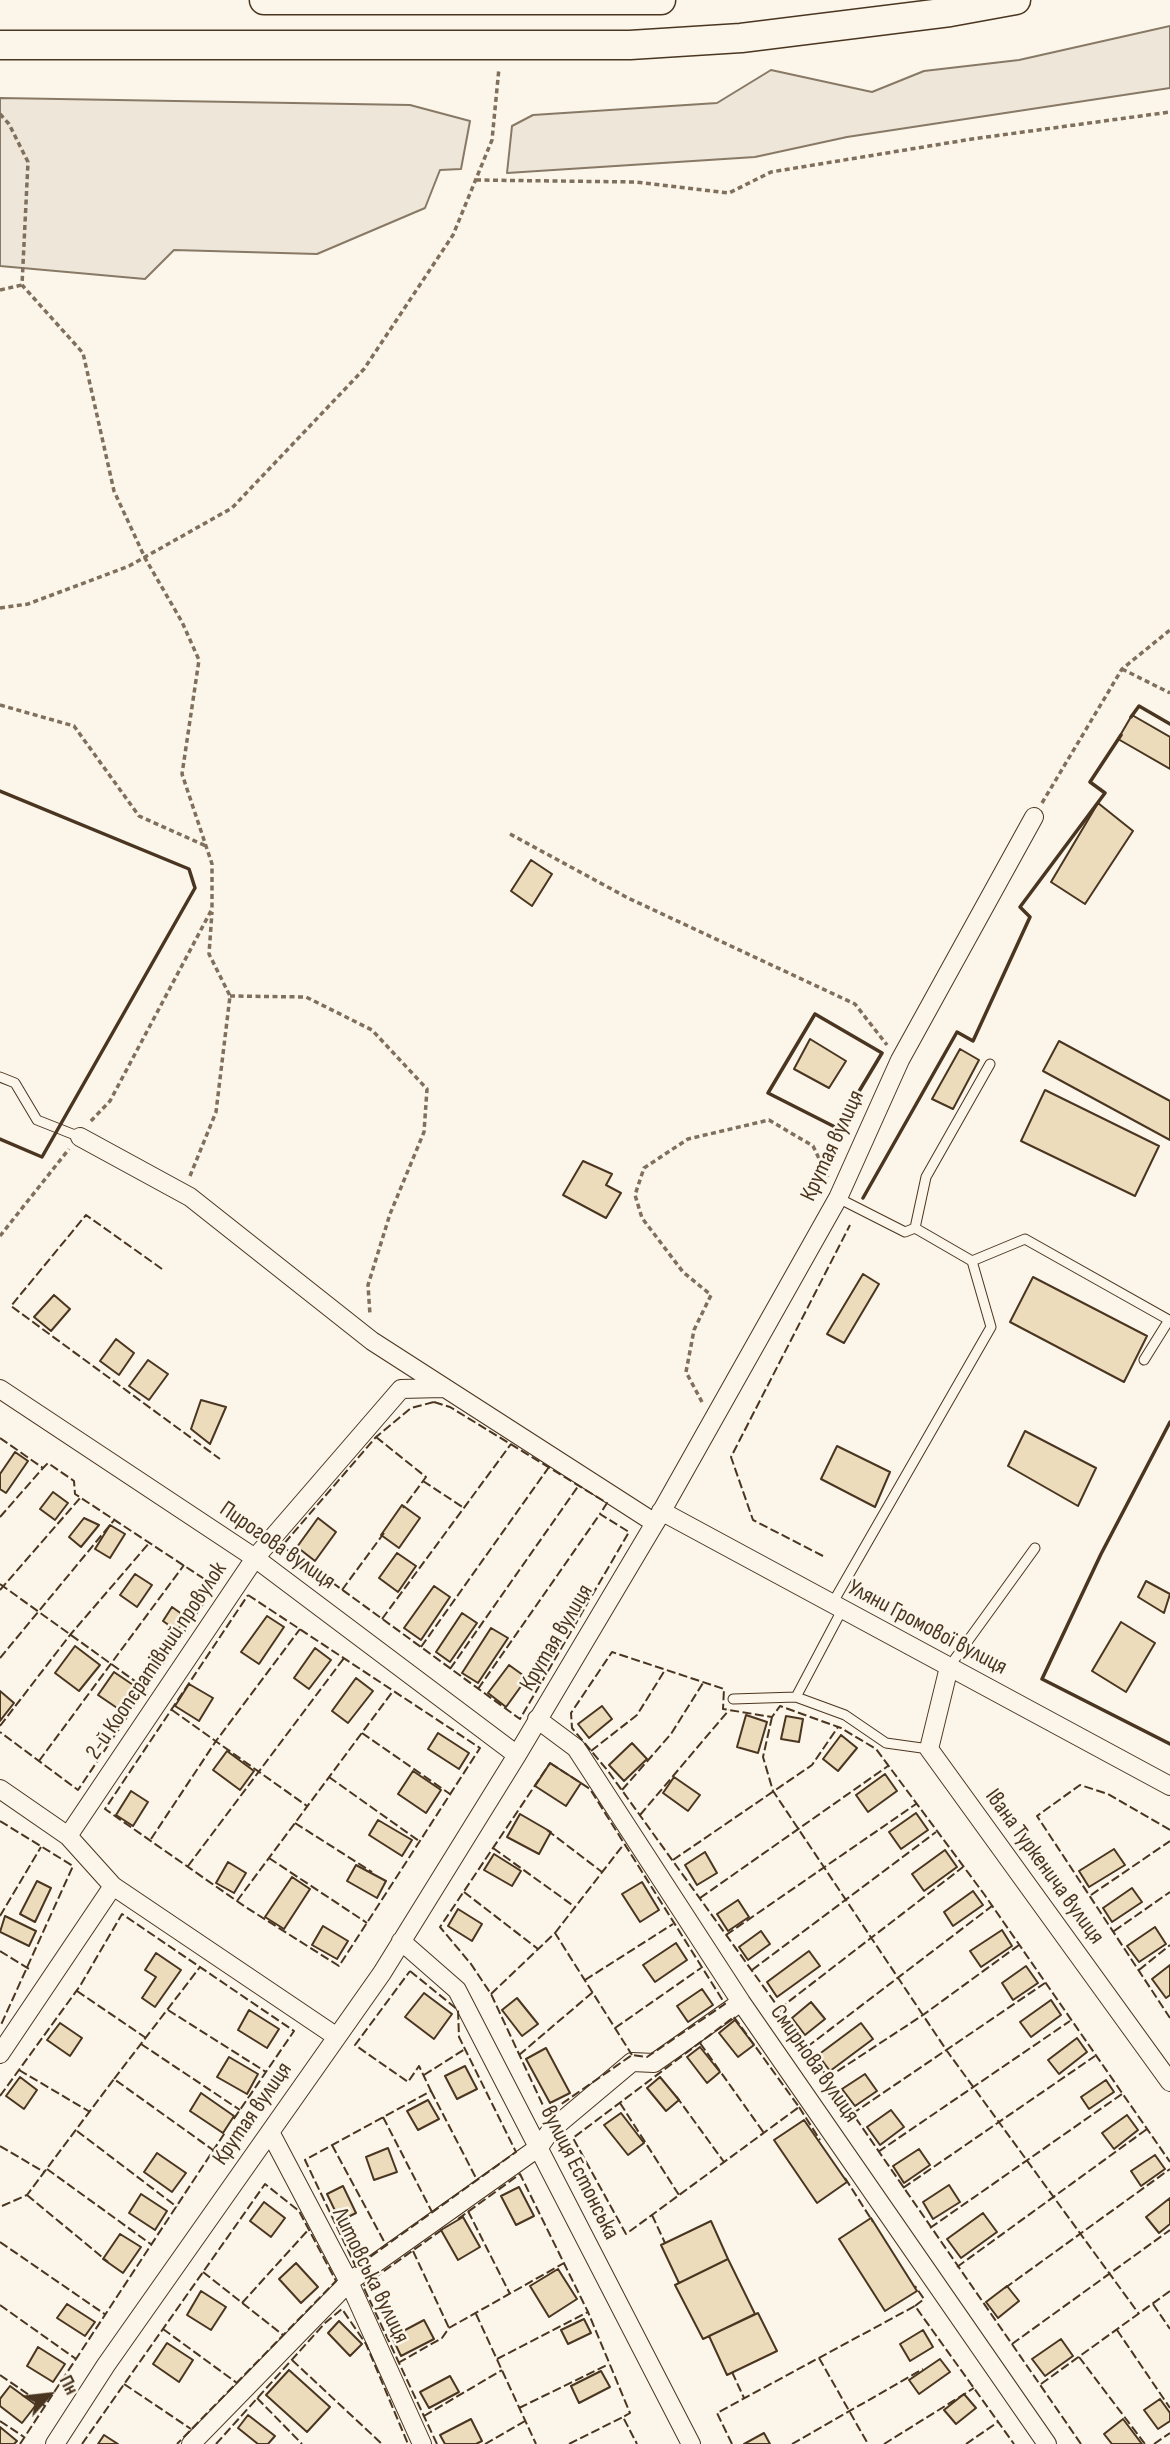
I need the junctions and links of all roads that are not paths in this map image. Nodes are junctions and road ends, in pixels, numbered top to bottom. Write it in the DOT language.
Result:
graph roads {
  1 [pos="264,0"];
  2 [pos="661,0"];
  3 [pos="1016,0"];
  4 [pos="0,45"];
  5 [pos="1034,817"];
  6 [pos="990,1064"];
  7 [pos="0,1077"];
  8 [pos="79,1136"];
  9 [pos="838,1198"];
  10 [pos="915,1228"];
  11 [pos="972,1261"];
  12 [pos="1144,1360"];
  13 [pos="443,1388"];
  14 [pos="0,1389"];
  15 [pos="658,1517"];
  16 [pos="1035,1548"];
  17 [pos="256,1558"];
  18 [pos="837,1607"];
  19 [pos="949,1667"];
  20 [pos="796,1697"];
  21 [pos="733,1699"];
  22 [pos="537,1719"];
  23 [pos="929,1749"];
  24 [pos="517,1755"];
  25 [pos="1170,1786"];
  26 [pos="0,1789"];
  27 [pos="68,1836"];
  28 [pos="113,1886"];
  29 [pos="401,1941"];
  30 [pos="741,2002"];
  31 [pos="337,2037"];
  32 [pos="0,2054"];
  33 [pos="1170,2082"];
  34 [pos="270,2132"];
  35 [pos="539,2147"];
  36 [pos="349,2282"];
  37 [pos="55,2444"];
  38 [pos="191,2444"];
  39 [pos="422,2444"];
  40 [pos="691,2444"];
  41 [pos="1047,2444"];
  1 -- 2 [label="main road"];
  3 -- 4 [label="main road"];
  5 -- 9 [label="street, Крутая вулиця"];
  6 -- 10 [label="lane"];
  7 -- 8 [label="lane"];
  8 -- 13 [label="street, Уляни Громової вулиця"];
  9 -- 10 [label="lane"];
  9 -- 15 [label="street, Крутая вулиця"];
  10 -- 11 [label="lane"];
  11 -- 12 [label="lane"];
  11 -- 18 [label="lane"];
  13 -- 15 [label="street, Уляни Громової вулиця"];
  13 -- 17 [label="street, 2-й Коопєратівний провулок"];
  14 -- 17 [label="street, Пирогова вулиця"];
  15 -- 18 [label="street, Уляни Громової вулиця"];
  15 -- 22 [label="street, Крутая вулиця"];
  16 -- 19 [label="lane"];
  17 -- 24 [label="street, Пирогова вулиця"];
  17 -- 27 [label="street, 2-й Коопєратівний провулок"];
  18 -- 19 [label="street, Уляни Громової вулиця"];
  18 -- 20 [label="lane"];
  19 -- 23 [label="street"];
  19 -- 25 [label="street, Уляни Громової вулиця"];
  20 -- 21 [label="lane"];
  20 -- 23 [label="lane"];
  22 -- 24 [label="street, Крутая вулиця"];
  22 -- 30 [label="street, Смирнова вулиця"];
  23 -- 33 [label="street, Івана Туркенича вулиця"];
  24 -- 29 [label="street, Крутая вулиця"];
  26 -- 27 [label="street"];
  27 -- 28 [label="street"];
  28 -- 31 [label="street"];
  28 -- 32 [label="street"];
  29 -- 31 [label="street, Крутая вулиця"];
  29 -- 35 [label="street, вулиця Естонська"];
  30 -- 35 [label="street"];
  30 -- 41 [label="street, Смирнова вулиця"];
  31 -- 34 [label="street, Крутая вулиця"];
  34 -- 36 [label="street, Литовська вулиця"];
  34 -- 37 [label="street, Крутая вулиця"];
  35 -- 36 [label="street"];
  35 -- 40 [label="street, вулиця Естонська"];
  36 -- 38 [label="street"];
  36 -- 39 [label="street, Литовська вулиця"];
}
